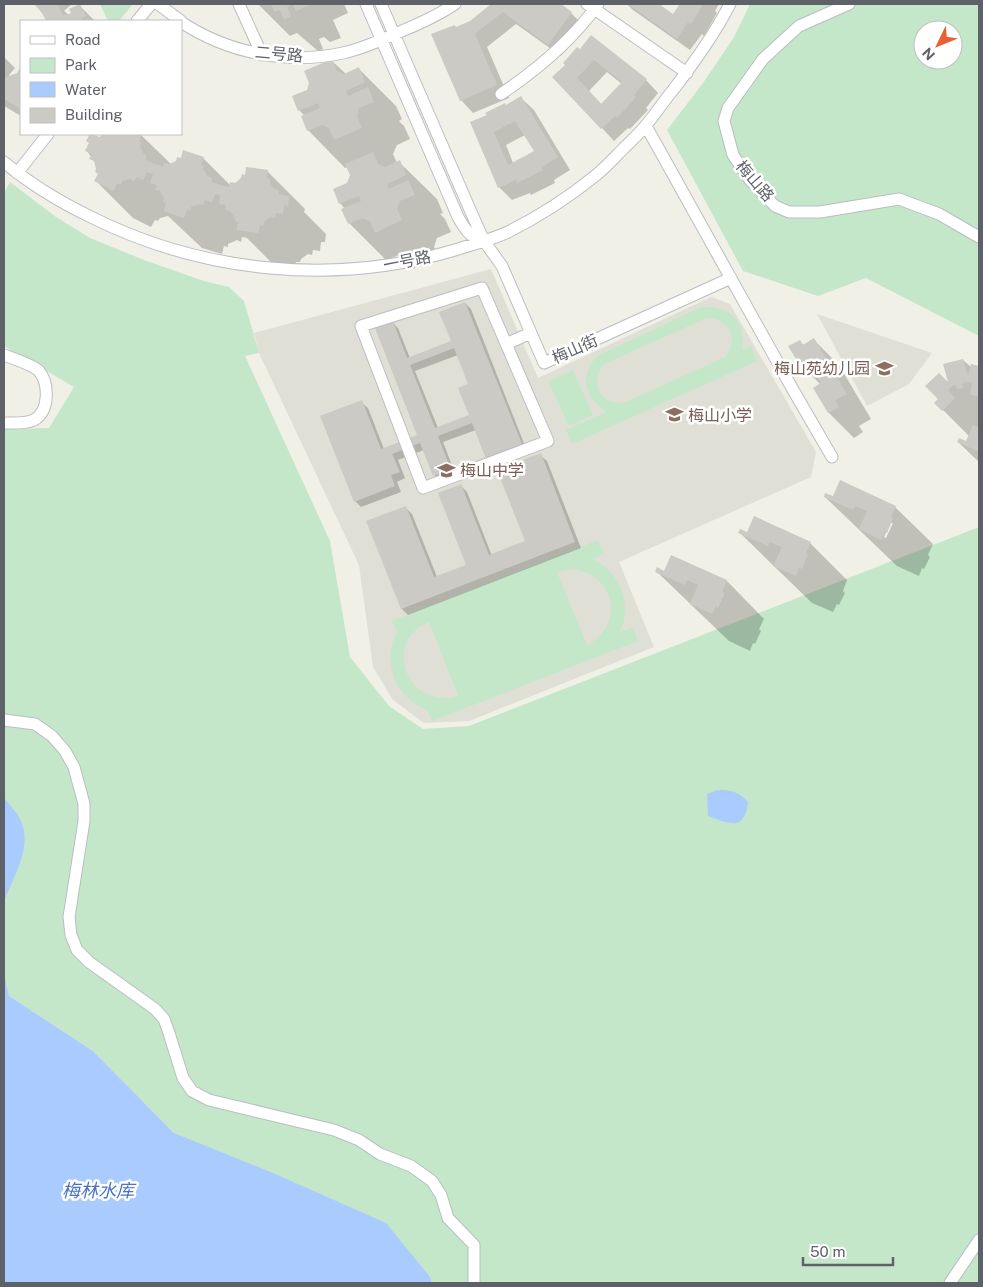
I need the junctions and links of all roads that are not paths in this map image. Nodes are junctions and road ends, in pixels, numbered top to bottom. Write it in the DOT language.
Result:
graph roads {
  1 [pos="151,4"];
  2 [pos="158,4"];
  3 [pos="239,4"];
  4 [pos="366,4"];
  5 [pos="381,4"];
  6 [pos="455,4"];
  7 [pos="730,4"];
  8 [pos="849,4"];
  9 [pos="593,6"];
  10 [pos="138,20"];
  11 [pos="178,20"];
  12 [pos="182,23"];
  13 [pos="394,35"];
  14 [pos="381,40"];
  15 [pos="262,55"];
  16 [pos="686,73"];
  17 [pos="501,94"];
  18 [pos="646,126"];
  19 [pos="47,135"];
  20 [pos="4,162"];
  21 [pos="16,173"];
  22 [pos="979,237"];
  23 [pos="484,241"];
  24 [pos="731,278"];
  25 [pos="531,333"];
  26 [pos="506,344"];
  27 [pos="4,355"];
  28 [pos="4,423"];
  29 [pos="832,456"];
  30 [pos="4,720"];
  31 [pos="979,1240"];
  32 [pos="474,1283"];
  33 [pos="950,1283"];
  1 -- 10 [label="street"];
  2 -- 11 [label="street, 二号路"];
  3 -- 15 [label="street"];
  4 -- 14 [label="street, 梅山街"];
  5 -- 13 [label="street, 梅山街"];
  6 -- 13 [label="street, 二号路"];
  7 -- 16 [label="street, 一号路"];
  8 -- 22 [label="street, 梅山路"];
  9 -- 16 [label="street"];
  9 -- 17 [label="street"];
  12 -- 15 [label="street, 二号路"];
  13 -- 14 [label="street, 二号路"];
  13 -- 23 [label="street, 梅山街"];
  14 -- 15 [label="street, 二号路"];
  14 -- 23 [label="street, 梅山街"];
  16 -- 18 [label="street, 一号路"];
  18 -- 23 [label="street, 一号路"];
  18 -- 24 [label="street"];
  19 -- 21 [label="street"];
  20 -- 21 [label="street, 一号路"];
  21 -- 23 [label="street, 一号路"];
  23 -- 25 [label="street, 梅山街"];
  24 -- 25 [label="street, 梅山街"];
  24 -- 29 [label="street"];
  25 -- 26 [label="street"];
  26 -- 26 [label="street"];
  27 -- 28 [label="street"];
  30 -- 32 [label="street"];
  31 -- 33 [label="street"];
}
